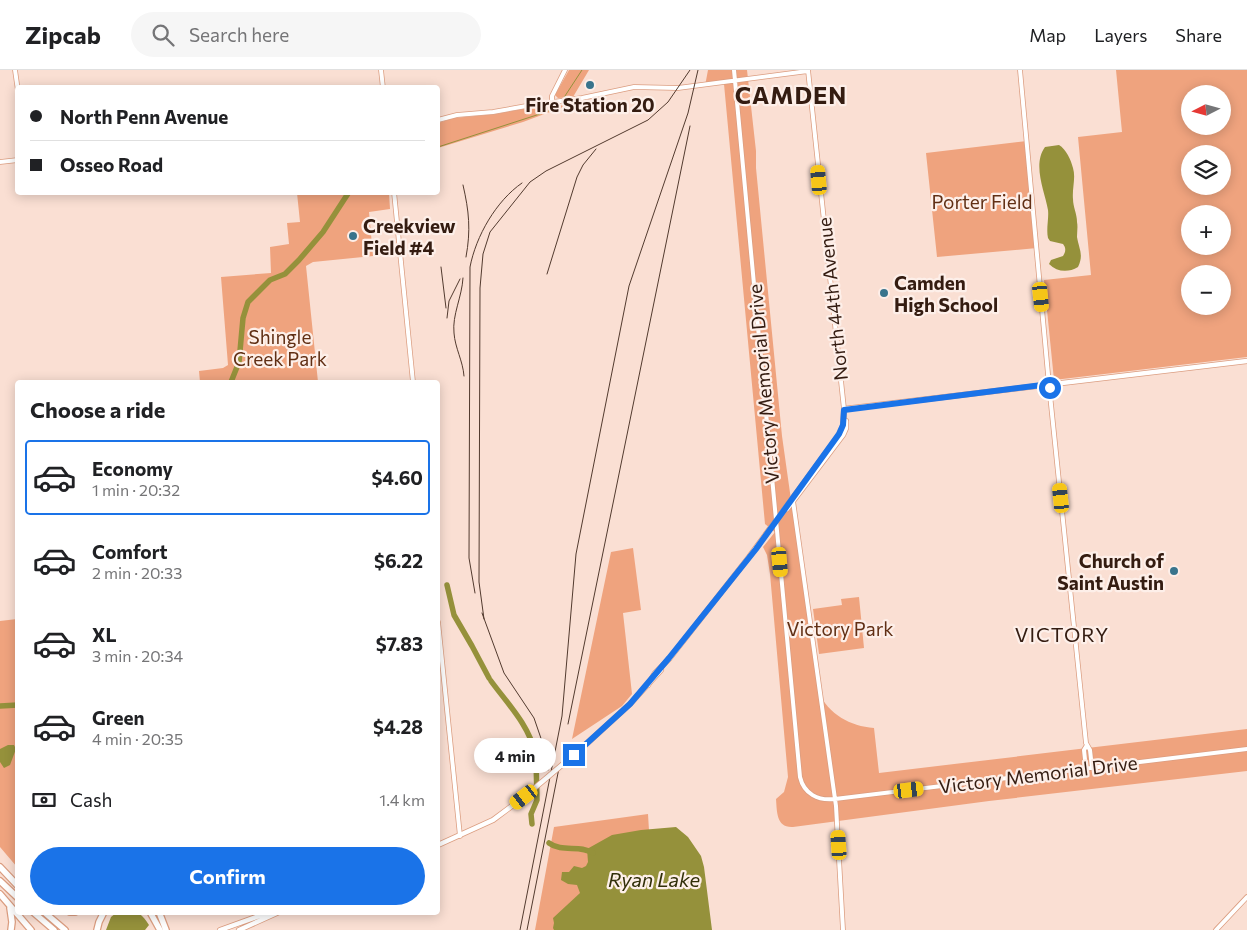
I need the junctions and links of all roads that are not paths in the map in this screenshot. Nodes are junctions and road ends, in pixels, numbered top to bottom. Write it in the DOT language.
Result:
graph roads {
  1 [pos="16,70"];
  2 [pos="381,70"];
  3 [pos="565,70"];
  4 [pos="734,70"];
  5 [pos="1020,70"];
  6 [pos="808,71"];
  7 [pos="735,81"];
  8 [pos="17,85"];
  9 [pos="383,85"];
  10 [pos="552,102"];
  11 [pos="440,119"];
  12 [pos="15,160"];
  13 [pos="0,162"];
  14 [pos="394,195"];
  15 [pos="1247,361"];
  16 [pos="413,380"];
  17 [pos="1050,384"];
  18 [pos="844,410"];
  19 [pos="793,500"];
  20 [pos="776,521"];
  21 [pos="440,641"];
  22 [pos="1087,745"];
  23 [pos="1247,749"];
  24 [pos="1092,768"];
  25 [pos="1086,769"];
  26 [pos="835,799"];
  27 [pos="460,836"];
  28 [pos="440,844"];
  29 [pos="0,865"];
  30 [pos="15,878"];
  31 [pos="0,881"];
  32 [pos="15,882"];
  33 [pos="0,894"];
  34 [pos="15,895"];
  35 [pos="1247,897"];
  36 [pos="6,902"];
  37 [pos="15,912"];
  38 [pos="18,915"];
  39 [pos="36,915"];
  40 [pos="48,915"];
  41 [pos="102,915"];
  42 [pos="151,915"];
  43 [pos="160,915"];
  44 [pos="262,915"];
  45 [pos="272,915"];
  46 [pos="11,930"];
  47 [pos="31,930"];
  48 [pos="54,930"];
  49 [pos="65,930"];
  50 [pos="97,930"];
  51 [pos="158,930"];
  52 [pos="166,930"];
  53 [pos="220,930"];
  54 [pos="239,930"];
  55 [pos="843,930"];
  56 [pos="1216,930"];
  1 -- 8 [label="street"];
  2 -- 9 [label="street"];
  3 -- 10 [label="street"];
  4 -- 7 [label="street, Victory Memorial Drive"];
  5 -- 17 [label="street"];
  6 -- 7 [label="street"];
  6 -- 18 [label="street, North 44th Avenue"];
  7 -- 10 [label="street"];
  7 -- 20 [label="street, Victory Memorial Drive"];
  10 -- 11 [label="street"];
  12 -- 13 [label="street"];
  14 -- 16 [label="street"];
  15 -- 17 [label="main road"];
  17 -- 18 [label="main road"];
  17 -- 22 [label="street"];
  18 -- 19 [label="main road"];
  19 -- 20 [label="main road"];
  19 -- 26 [label="street"];
  20 -- 26 [label="street, Victory Memorial Drive"];
  20 -- 27 [label="main road, bridge"];
  21 -- 27 [label="street"];
  22 -- 24 [label="street"];
  22 -- 25 [label="street"];
  23 -- 24 [label="street, Victory Memorial Drive"];
  24 -- 25 [label="street, Victory Memorial Drive"];
  25 -- 26 [label="street, Victory Memorial Drive"];
  26 -- 55 [label="street"];
  27 -- 28 [label="main road"];
  29 -- 30 [label="highway"];
  29 -- 32 [label="highway"];
  31 -- 34 [label="highway"];
  33 -- 36 [label="highway"];
  35 -- 56 [label="street"];
  36 -- 37 [label="highway"];
  36 -- 46 [label="highway"];
  38 -- 47 [label="highway"];
  39 -- 48 [label="highway"];
  40 -- 49 [label="highway"];
  41 -- 50 [label="highway"];
  42 -- 51 [label="highway"];
  43 -- 52 [label="highway"];
  44 -- 53 [label="main road"];
  45 -- 54 [label="main road"];
}
